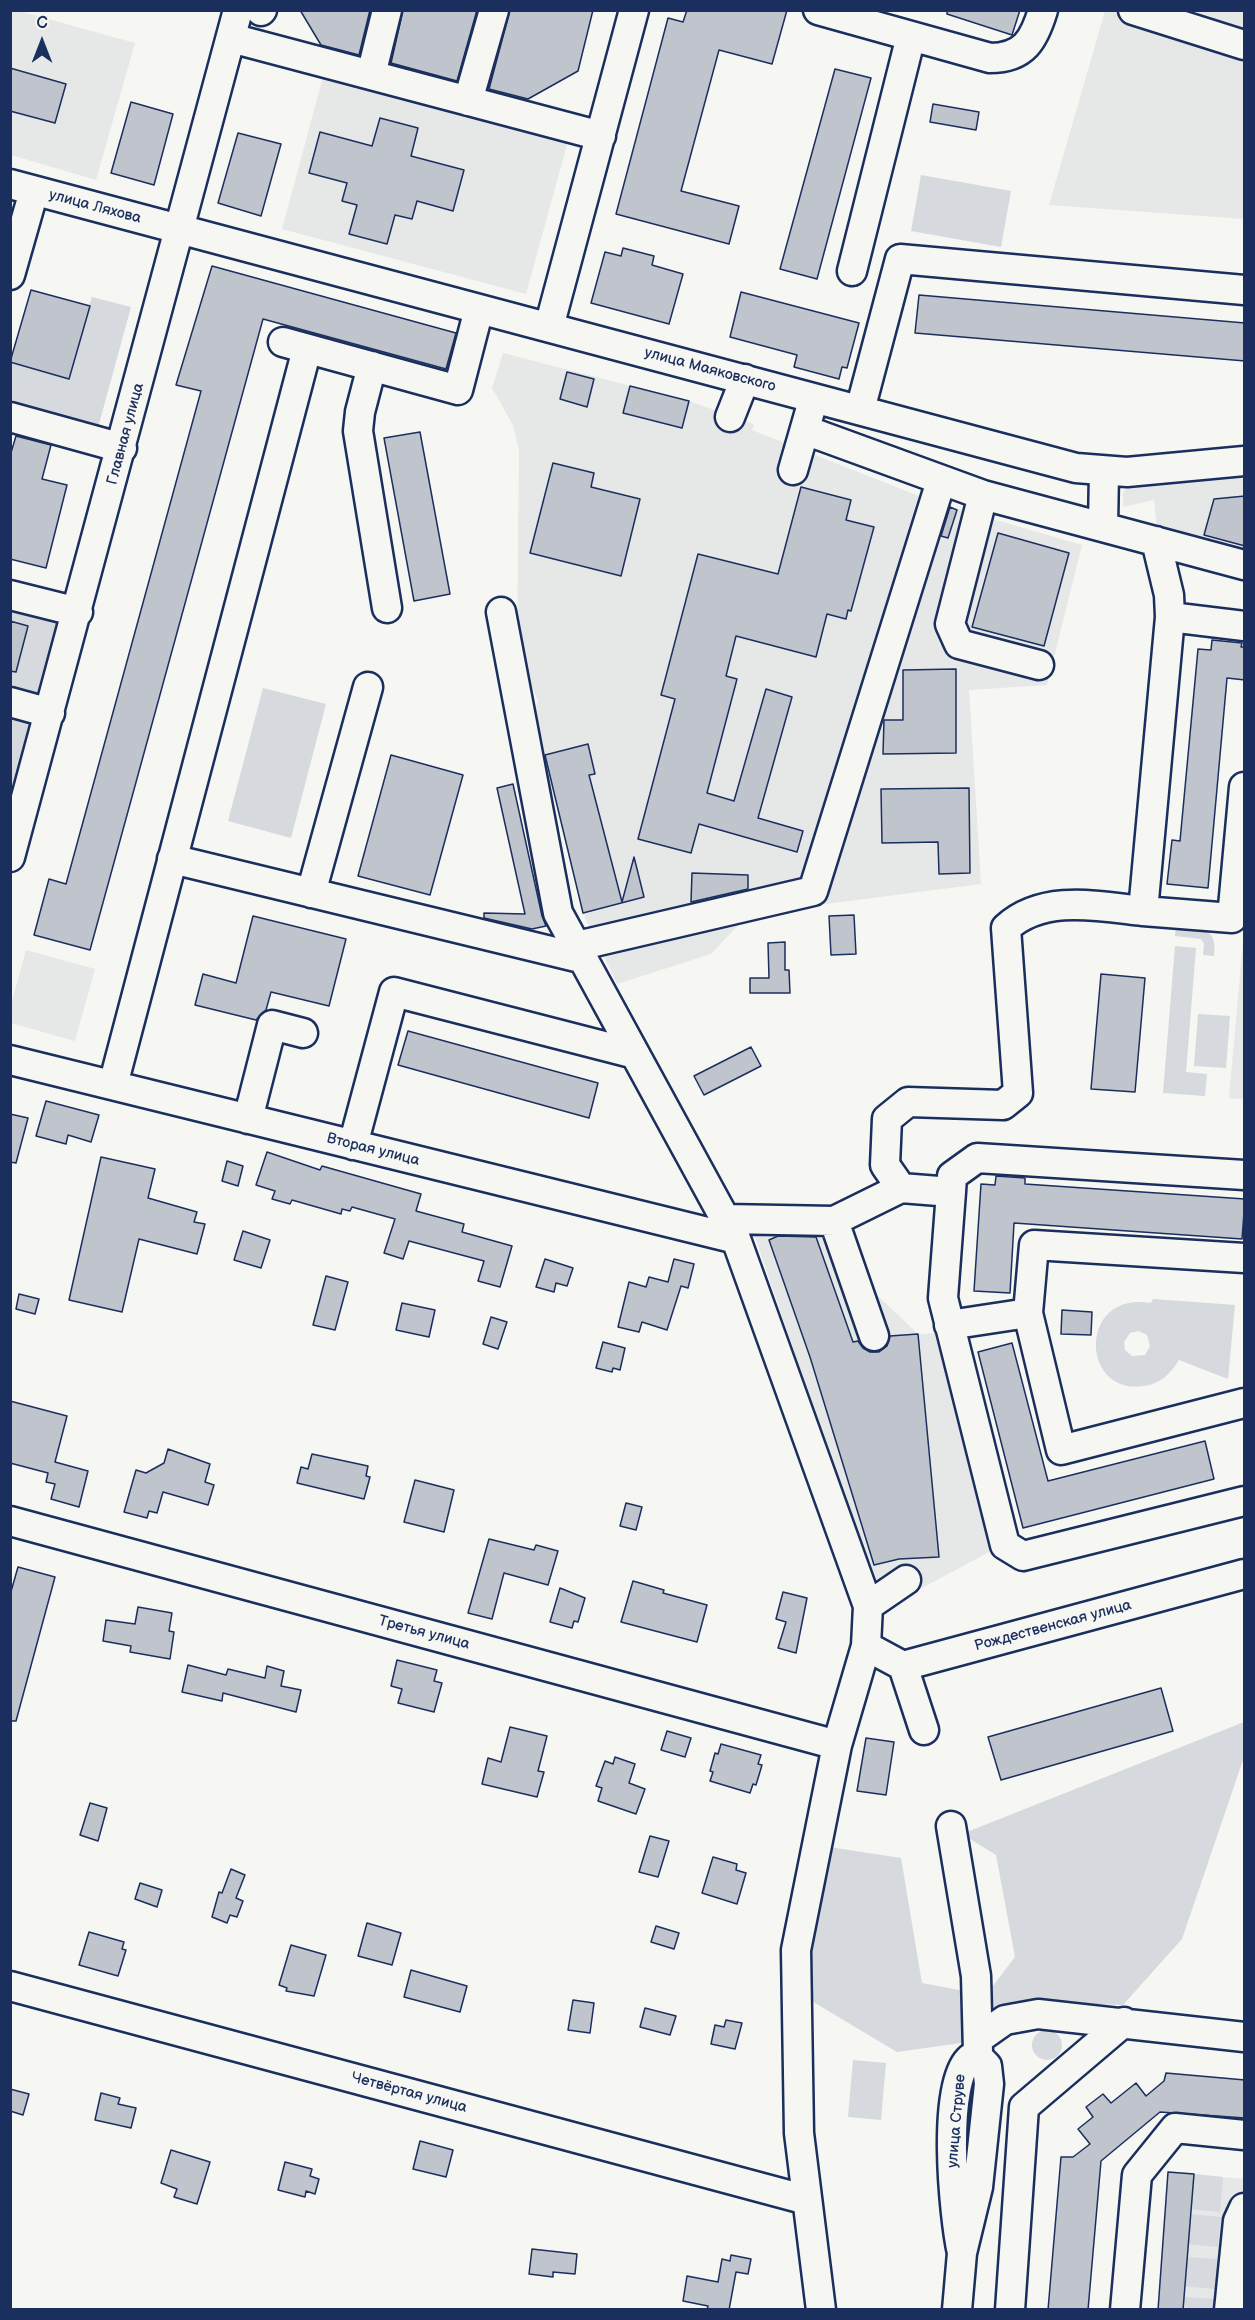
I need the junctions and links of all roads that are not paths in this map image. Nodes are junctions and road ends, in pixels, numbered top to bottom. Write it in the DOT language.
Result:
graph roads {
  1 [pos="238,10"];
  2 [pos="387,10"];
  3 [pos="494,10"];
  4 [pos="634,10"];
  5 [pos="819,10"];
  6 [pos="1043,10"];
  7 [pos="1133,10"];
  8 [pos="910,36"];
  9 [pos="231,38"];
  10 [pos="1245,45"];
  11 [pos="371,75"];
  12 [pos="468,101"];
  13 [pos="601,136"];
  14 [pos="22,188"];
  15 [pos="180,230"];
  16 [pos="852,271"];
  17 [pos="10,275"];
  18 [pos="1245,290"];
  19 [pos="479,309"];
  20 [pos="549,327"];
  21 [pos="372,366"];
  22 [pos="745,379"];
  23 [pos="814,397"];
  24 [pos="860,410"];
  25 [pos="10,417"];
  26 [pos="730,417"];
  27 [pos="805,430"];
  28 [pos="122,448"];
  29 [pos="1245,461"];
  30 [pos="793,470"];
  31 [pos="1104,471"];
  32 [pos="941,481"];
  33 [pos="983,495"];
  34 [pos="1103,527"];
  35 [pos="1156,541"];
  36 [pos="1245,565"];
  37 [pos="10,595"];
  38 [pos="387,608"];
  39 [pos="78,612"];
  40 [pos="501,612"];
  41 [pos="1170,617"];
  42 [pos="1245,626"];
  43 [pos="1039,665"];
  44 [pos="368,687"];
  45 [pos="10,702"];
  46 [pos="50,713"];
  47 [pos="1245,787"];
  48 [pos="11,856"];
  49 [pos="172,859"];
  50 [pos="311,893"];
  51 [pos="1239,907"];
  52 [pos="1143,910"];
  53 [pos="580,953"];
  54 [pos="303,1033"];
  55 [pos="635,1054"];
  56 [pos="10,1060"];
  57 [pos="113,1086"];
  58 [pos="248,1119"];
  59 [pos="354,1145"];
  60 [pos="1245,1175"];
  61 [pos="901,1188"];
  62 [pos="951,1192"];
  63 [pos="834,1221"];
  64 [pos="730,1229"];
  65 [pos="1245,1258"];
  66 [pos="1028,1313"];
  67 [pos="949,1325"];
  68 [pos="874,1336"];
  69 [pos="1245,1403"];
  70 [pos="1245,1501"];
  71 [pos="12,1526"];
  72 [pos="1245,1574"];
  73 [pos="906,1580"];
  74 [pos="868,1606"];
  75 [pos="866,1646"];
  76 [pos="903,1666"];
  77 [pos="924,1730"];
  78 [pos="837,1745"];
  79 [pos="951,1826"];
  80 [pos="10,1986"];
  81 [pos="1124,2022"];
  82 [pos="1245,2037"];
  83 [pos="978,2048"];
  84 [pos="1245,2135"];
  85 [pos="807,2200"];
  86 [pos="1245,2208"];
  87 [pos="821,2310"];
  88 [pos="957,2310"];
  89 [pos="1010,2310"];
  90 [pos="1125,2310"];
  91 [pos="1229,2310"];
  1 -- 9 [label="street, Главная улица"];
  2 -- 11 [label="street"];
  3 -- 12 [label="street"];
  4 -- 13 [label="street"];
  5 -- 8 [label="street"];
  6 -- 8 [label="street"];
  7 -- 10 [label="street"];
  8 -- 16 [label="street"];
  9 -- 11 [label="street"];
  9 -- 15 [label="street, Главная улица"];
  11 -- 12 [label="street"];
  12 -- 13 [label="street"];
  13 -- 20 [label="street"];
  14 -- 15 [label="street, улица Ляхова"];
  14 -- 17 [label="street"];
  15 -- 19 [label="street, улица Маяковского"];
  15 -- 28 [label="street, Главная улица"];
  18 -- 24 [label="street"];
  19 -- 20 [label="street, улица Маяковского"];
  19 -- 21 [label="street"];
  20 -- 22 [label="street, улица Маяковского"];
  21 -- 38 [label="street"];
  21 -- 49 [label="street"];
  22 -- 23 [label="street, улица Маяковского"];
  22 -- 26 [label="street"];
  23 -- 24 [label="street, улица Маяковского"];
  23 -- 27 [label="street"];
  24 -- 31 [label="street, улица Маяковского"];
  25 -- 28 [label="street"];
  27 -- 30 [label="street"];
  27 -- 32 [label="street"];
  28 -- 39 [label="street, Главная улица"];
  29 -- 31 [label="street, улица Маяковского"];
  31 -- 34 [label="street"];
  32 -- 33 [label="street"];
  32 -- 53 [label="street"];
  33 -- 34 [label="street"];
  33 -- 43 [label="street"];
  34 -- 35 [label="street"];
  35 -- 36 [label="street"];
  35 -- 41 [label="street"];
  37 -- 39 [label="street"];
  39 -- 46 [label="street, Главная улица"];
  40 -- 53 [label="street"];
  41 -- 42 [label="street"];
  41 -- 52 [label="street"];
  44 -- 50 [label="street"];
  45 -- 46 [label="street"];
  46 -- 48 [label="street, Главная улица"];
  47 -- 51 [label="street"];
  49 -- 50 [label="street"];
  49 -- 57 [label="street"];
  50 -- 53 [label="street"];
  51 -- 52 [label="street"];
  52 -- 61 [label="street"];
  53 -- 55 [label="street"];
  54 -- 58 [label="street"];
  55 -- 59 [label="street"];
  55 -- 64 [label="street"];
  56 -- 57 [label="street, Вторая улица"];
  57 -- 58 [label="street, Вторая улица"];
  58 -- 59 [label="street, Вторая улица"];
  59 -- 64 [label="street, Вторая улица"];
  60 -- 62 [label="street"];
  61 -- 62 [label="street"];
  61 -- 63 [label="street"];
  62 -- 67 [label="street"];
  63 -- 64 [label="street, Вторая улица"];
  63 -- 68 [label="street"];
  64 -- 74 [label="street"];
  65 -- 66 [label="street"];
  66 -- 67 [label="street"];
  66 -- 69 [label="street"];
  67 -- 70 [label="street"];
  71 -- 78 [label="street, Третья улица"];
  72 -- 76 [label="street, Рождественская улица"];
  73 -- 74 [label="street"];
  74 -- 75 [label="street"];
  75 -- 76 [label="street"];
  75 -- 78 [label="street"];
  76 -- 77 [label="street"];
  78 -- 85 [label="street"];
  79 -- 83 [label="street"];
  80 -- 85 [label="street, Четвёртая улица"];
  81 -- 82 [label="street"];
  81 -- 83 [label="street"];
  81 -- 89 [label="street"];
  83 -- 88 [label="street, улица Струве"];
  84 -- 90 [label="street"];
  85 -- 87 [label="street"];
  86 -- 91 [label="street"];
}
